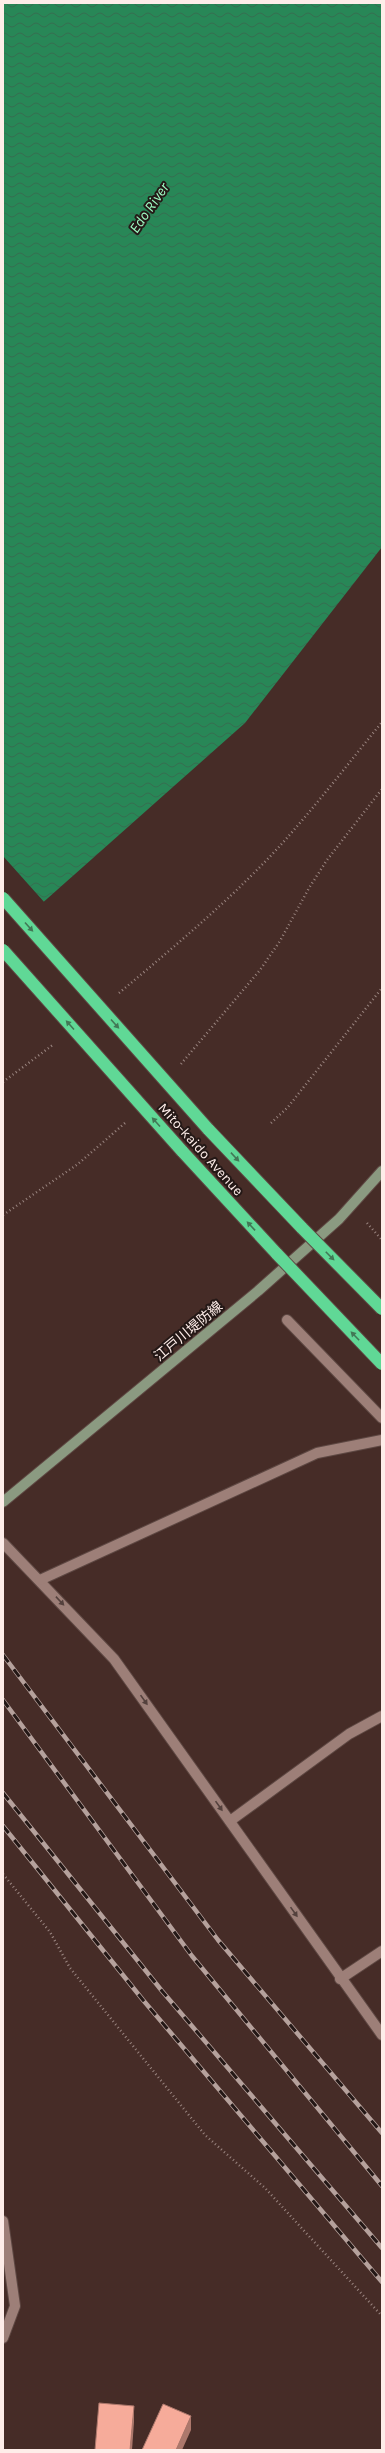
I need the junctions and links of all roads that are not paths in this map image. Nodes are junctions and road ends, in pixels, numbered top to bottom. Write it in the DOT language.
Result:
graph roads {
  1 [pos="3,898"];
  2 [pos="3,950"];
  3 [pos="382,1171"];
  4 [pos="382,1309"];
  5 [pos="287,1320"];
  6 [pos="382,1364"];
  7 [pos="382,1418"];
  8 [pos="382,1440"];
  9 [pos="3,1502"];
  10 [pos="3,1544"];
  11 [pos="40,1580"];
  12 [pos="382,1716"];
  13 [pos="230,1821"];
  14 [pos="382,1951"];
  15 [pos="340,1979"];
  16 [pos="382,2035"];
  17 [pos="3,2221"];
  18 [pos="3,2338"];
  1 -- 4 [label="highway, Mito-kaido Avenue, one-way, bridge"];
  6 -- 2 [label="highway, Mito-kaido Avenue, one-way, bridge"];
  3 -- 9 [label="main road, 江戸川堤防線"];
  5 -- 7 [label="street"];
  8 -- 11 [label="street"];
  10 -- 11 [label="street"];
  11 -- 13 [label="street, one-way"];
  12 -- 13 [label="street"];
  13 -- 15 [label="street, one-way"];
  14 -- 15 [label="street"];
  15 -- 16 [label="street"];
  17 -- 18 [label="street"];
}
